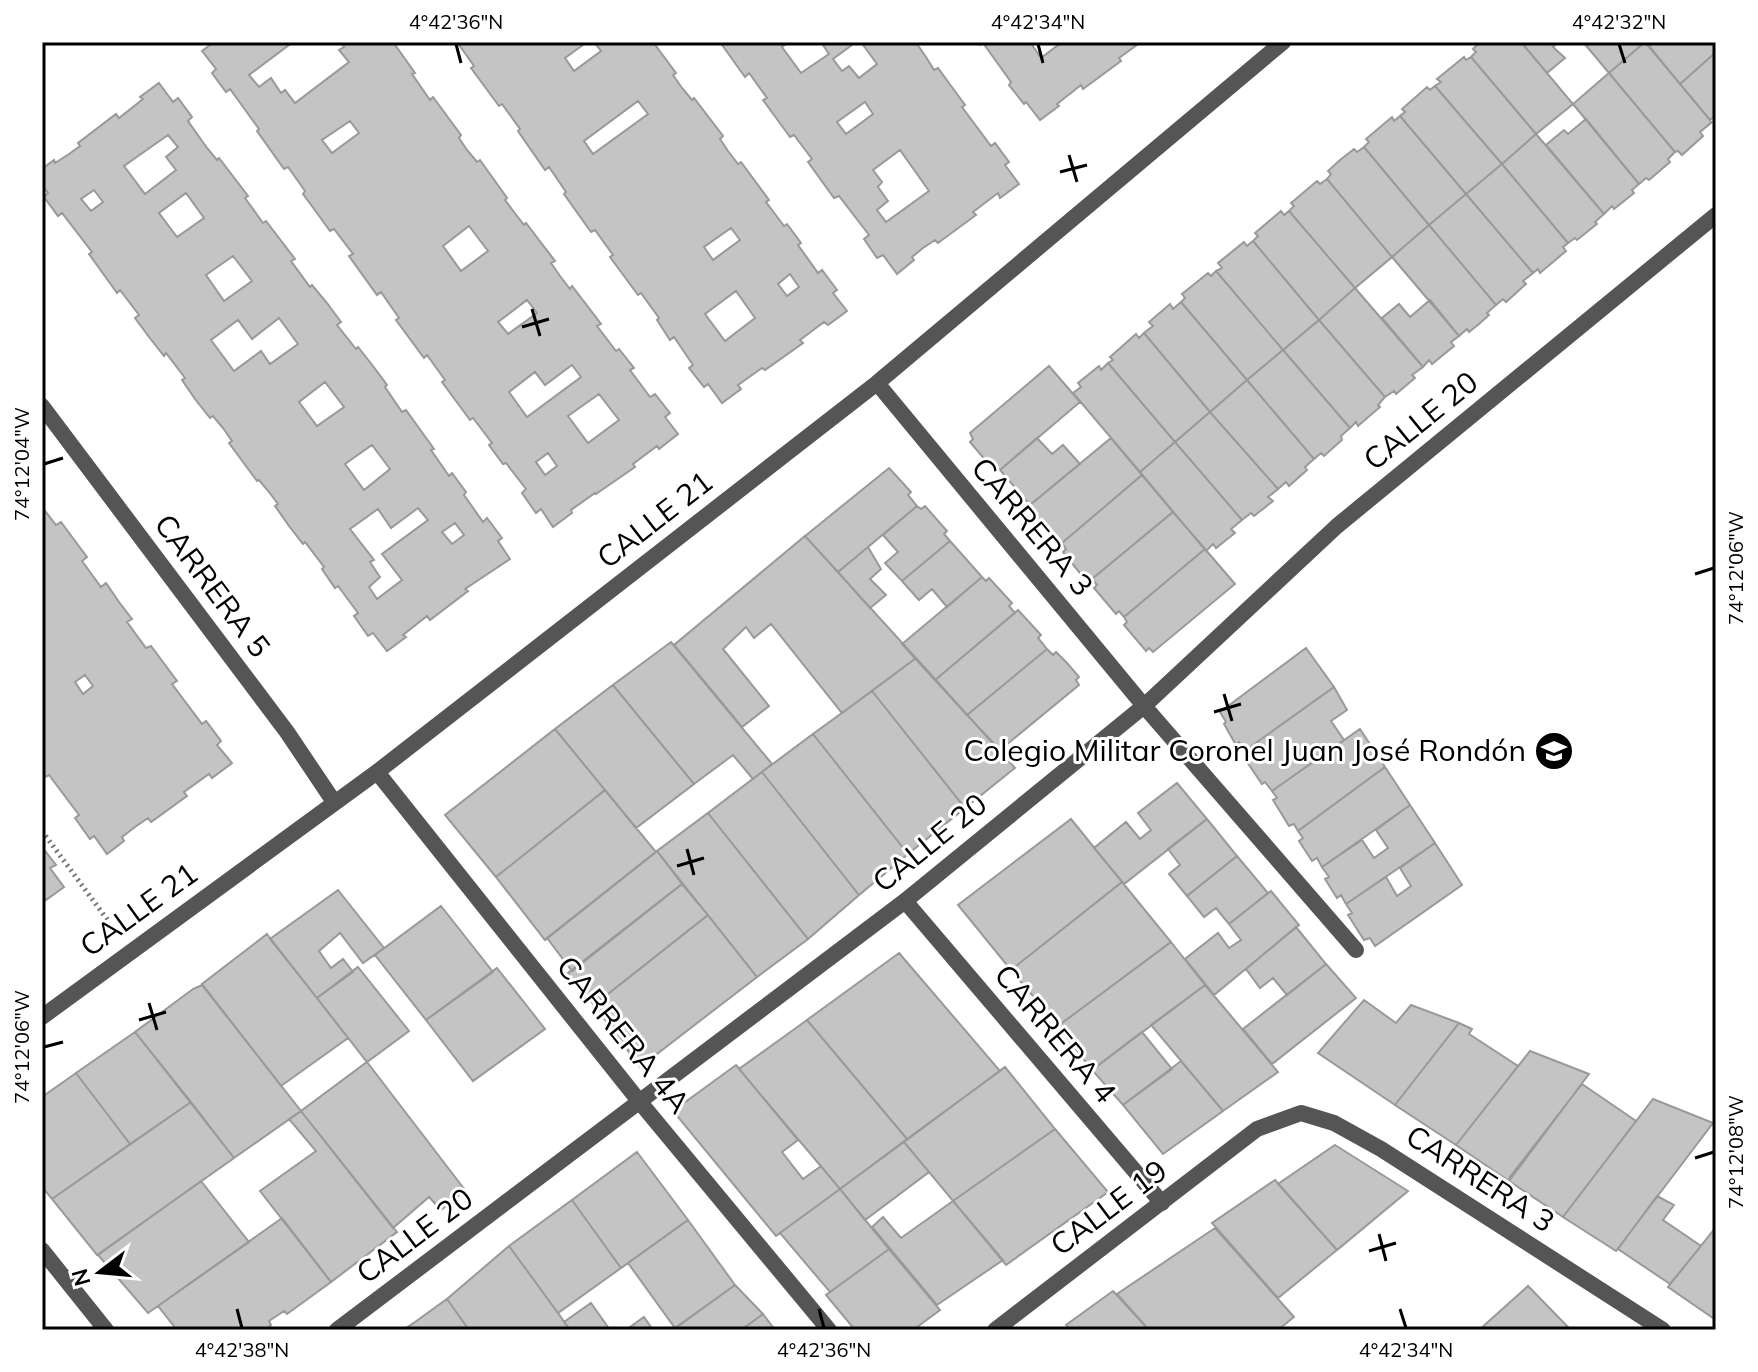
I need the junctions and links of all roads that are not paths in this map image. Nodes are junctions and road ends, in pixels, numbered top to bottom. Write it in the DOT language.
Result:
graph roads {
  1 [pos="1283,42"];
  2 [pos="1716,215"];
  3 [pos="877,383"];
  4 [pos="42,406"];
  5 [pos="1144,706"];
  6 [pos="377,772"];
  7 [pos="334,802"];
  8 [pos="905,901"];
  9 [pos="1356,950"];
  10 [pos="42,1017"];
  11 [pos="639,1101"];
  12 [pos="1257,1129"];
  13 [pos="1162,1203"];
  14 [pos="42,1250"];
  15 [pos="106,1330"];
  16 [pos="337,1330"];
  17 [pos="829,1330"];
  18 [pos="995,1330"];
  19 [pos="1663,1330"];
  1 -- 3 [label="street, CALLE 21"];
  2 -- 5 [label="street, CALLE 20"];
  3 -- 5 [label="street, CARRERA 3"];
  3 -- 6 [label="street, CALLE 21"];
  4 -- 7 [label="street, CARRERA 5"];
  5 -- 8 [label="street, CALLE 20"];
  5 -- 9 [label="street, CARRERA 3"];
  6 -- 7 [label="street, CALLE 21"];
  6 -- 11 [label="street, CARRERA 4A"];
  7 -- 10 [label="street, CALLE 21"];
  8 -- 11 [label="street, CALLE 20"];
  8 -- 13 [label="street, CARRERA 4"];
  11 -- 16 [label="street, CALLE 20"];
  11 -- 17 [label="street, CARRERA 4A"];
  12 -- 13 [label="street, CALLE 19"];
  12 -- 19 [label="street, CARRERA 3"];
  13 -- 18 [label="street, CALLE 19"];
  14 -- 15 [label="street"];
}
